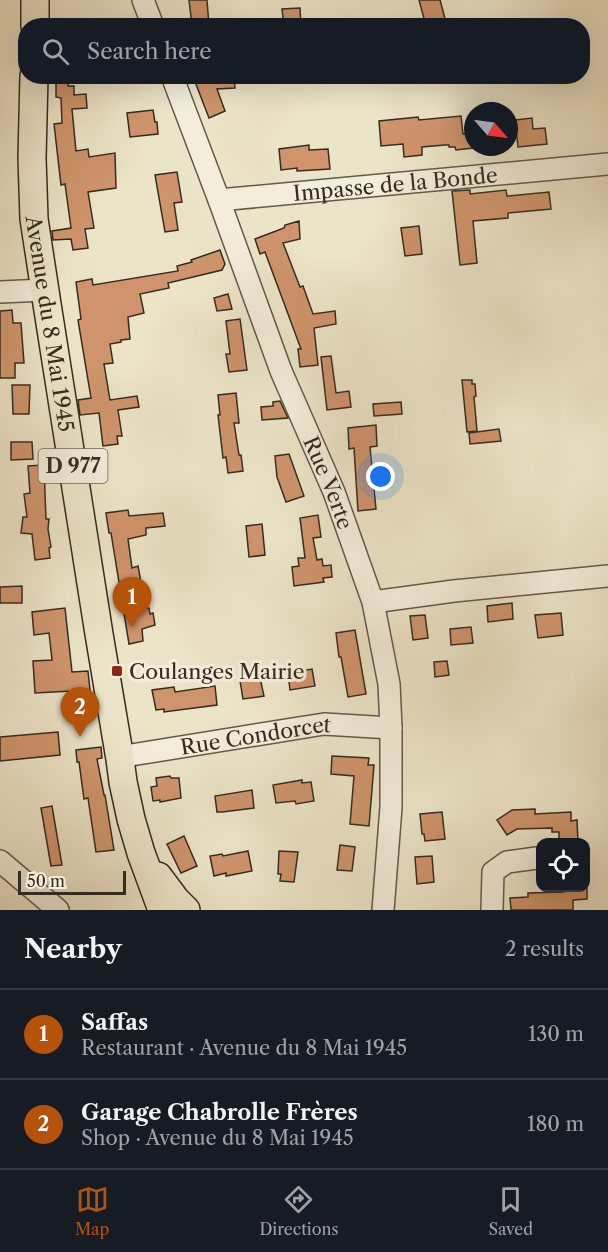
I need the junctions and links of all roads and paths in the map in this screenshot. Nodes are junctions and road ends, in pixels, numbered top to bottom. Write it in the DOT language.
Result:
graph roads {
  1 [pos="35,0"];
  2 [pos="143,0"];
  3 [pos="34,18"];
  4 [pos="150,18"];
  5 [pos="34,84"];
  6 [pos="175,84"];
  7 [pos="608,164"];
  8 [pos="219,200"];
  9 [pos="45,290"];
  10 [pos="0,292"];
  11 [pos="608,576"];
  12 [pos="373,602"];
  13 [pos="391,728"];
  14 [pos="120,759"];
  15 [pos="141,853"];
  16 [pos="536,858"];
  17 [pos="0,861"];
  18 [pos="58,910"];
  19 [pos="162,910"];
  20 [pos="186,910"];
  21 [pos="383,910"];
  22 [pos="492,910"];
  1 -- 3 [label="main road"];
  2 -- 4 [label="street"];
  5 -- 9 [label="main road, Avenue du 8 Mai 1945 / D 977"];
  6 -- 8 [label="street, Rue Verte"];
  7 -- 8 [label="street, Impasse de la Bonde"];
  8 -- 12 [label="street, Rue Verte"];
  9 -- 10 [label="street"];
  9 -- 14 [label="main road, Avenue du 8 Mai 1945 / D 977"];
  11 -- 12 [label="street"];
  12 -- 13 [label="street, Rue Verte"];
  13 -- 14 [label="street, Rue Condorcet"];
  13 -- 21 [label="street, Rue Verte"];
  14 -- 15 [label="main road, Avenue du 8 Mai 1945 / D 977"];
  15 -- 19 [label="main road, Avenue du 8 Mai 1945 / D 977"];
  15 -- 20 [label="main road, Avenue du 8 Mai 1945 / D 977"];
  16 -- 22 [label="street"];
  17 -- 18 [label="street"];
}
